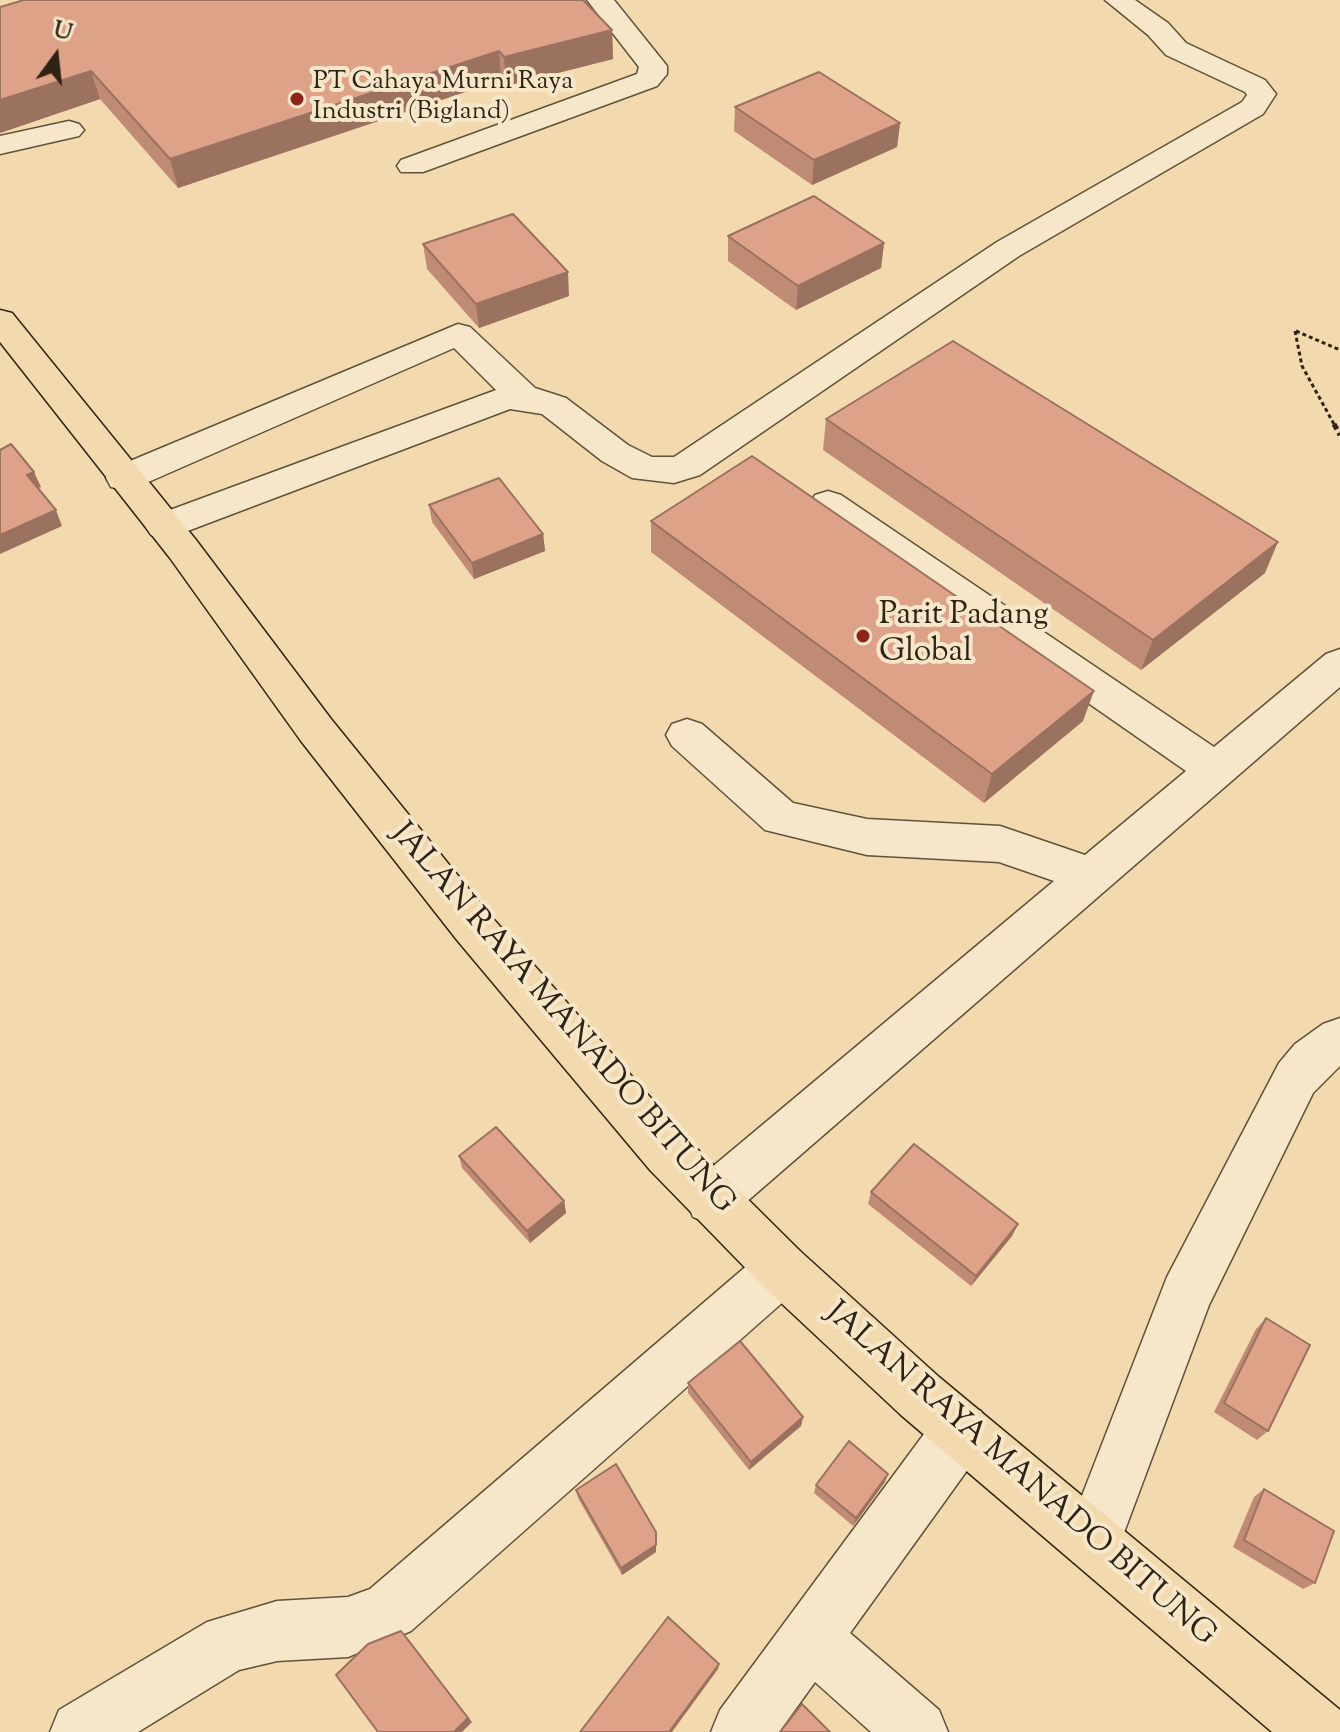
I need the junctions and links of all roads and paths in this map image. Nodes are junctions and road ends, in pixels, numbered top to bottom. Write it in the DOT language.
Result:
graph roads {
  1 [pos="600,0"];
  2 [pos="1118,0"];
  3 [pos="69,130"];
  4 [pos="0,145"];
  5 [pos="412,166"];
  6 [pos="0,320"];
  7 [pos="1340,350"];
  8 [pos="524,397"];
  9 [pos="1340,435"];
  10 [pos="124,478"];
  11 [pos="828,504"];
  12 [pos="164,526"];
  13 [pos="1340,664"];
  14 [pos="687,735"];
  15 [pos="1216,770"];
  16 [pos="1091,876"];
  17 [pos="1340,1039"];
  18 [pos="711,1200"];
  19 [pos="782,1269"];
  20 [pos="961,1431"];
  21 [pos="1093,1542"];
  22 [pos="812,1640"];
  23 [pos="1291,1722"];
  24 [pos="81,1732"];
  25 [pos="742,1732"];
  26 [pos="917,1732"];
  1 -- 5 [label="street"];
  2 -- 8 [label="street"];
  3 -- 4 [label="street"];
  6 -- 10 [label="highway, JALAN RAYA MANADO BITUNG"];
  7 -- 9 [label="path"];
  8 -- 10 [label="street"];
  8 -- 12 [label="street"];
  10 -- 12 [label="highway, JALAN RAYA MANADO BITUNG"];
  11 -- 15 [label="street"];
  12 -- 18 [label="highway, JALAN RAYA MANADO BITUNG"];
  13 -- 15 [label="street"];
  14 -- 16 [label="street"];
  15 -- 16 [label="street"];
  16 -- 18 [label="street"];
  17 -- 21 [label="street"];
  18 -- 19 [label="highway, JALAN RAYA MANADO BITUNG"];
  19 -- 20 [label="highway, JALAN RAYA MANADO BITUNG"];
  19 -- 24 [label="street"];
  20 -- 21 [label="highway, JALAN RAYA MANADO BITUNG"];
  20 -- 22 [label="street"];
  21 -- 23 [label="highway, JALAN RAYA MANADO BITUNG"];
  22 -- 25 [label="street"];
  22 -- 26 [label="street"];
}
